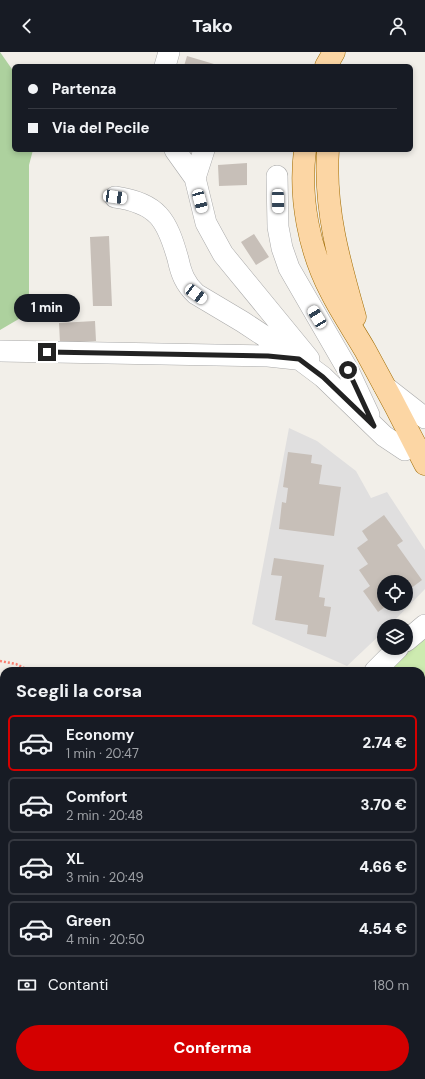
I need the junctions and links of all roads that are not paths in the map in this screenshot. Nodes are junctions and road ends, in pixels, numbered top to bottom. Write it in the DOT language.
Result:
graph roads {
  1 [pos="169,52"];
  2 [pos="334,52"];
  3 [pos="346,52"];
  4 [pos="166,64"];
  5 [pos="327,64"];
  6 [pos="343,64"];
  7 [pos="176,152"];
  8 [pos="203,152"];
  9 [pos="305,152"];
  10 [pos="328,152"];
  11 [pos="277,176"];
  12 [pos="195,178"];
  13 [pos="115,197"];
  14 [pos="364,348"];
  15 [pos="0,351"];
  16 [pos="299,359"];
  17 [pos="323,377"];
  18 [pos="384,386"];
  19 [pos="425,418"];
  20 [pos="374,426"];
  21 [pos="420,454"];
  22 [pos="425,625"];
  23 [pos="413,635"];
  24 [pos="391,655"];
  25 [pos="379,667"];
  1 -- 4 [label="street"];
  2 -- 5 [label="main road"];
  3 -- 6 [label="main road"];
  7 -- 12 [label="street"];
  8 -- 12 [label="street"];
  9 -- 14 [label="main road"];
  10 -- 14 [label="main road"];
  11 -- 20 [label="street"];
  12 -- 17 [label="street"];
  13 -- 16 [label="street"];
  14 -- 18 [label="main road"];
  15 -- 16 [label="street"];
  16 -- 17 [label="street"];
  17 -- 20 [label="street"];
  18 -- 19 [label="street"];
  18 -- 21 [label="main road"];
  20 -- 21 [label="street"];
  22 -- 23 [label="street"];
  24 -- 25 [label="street"];
}
